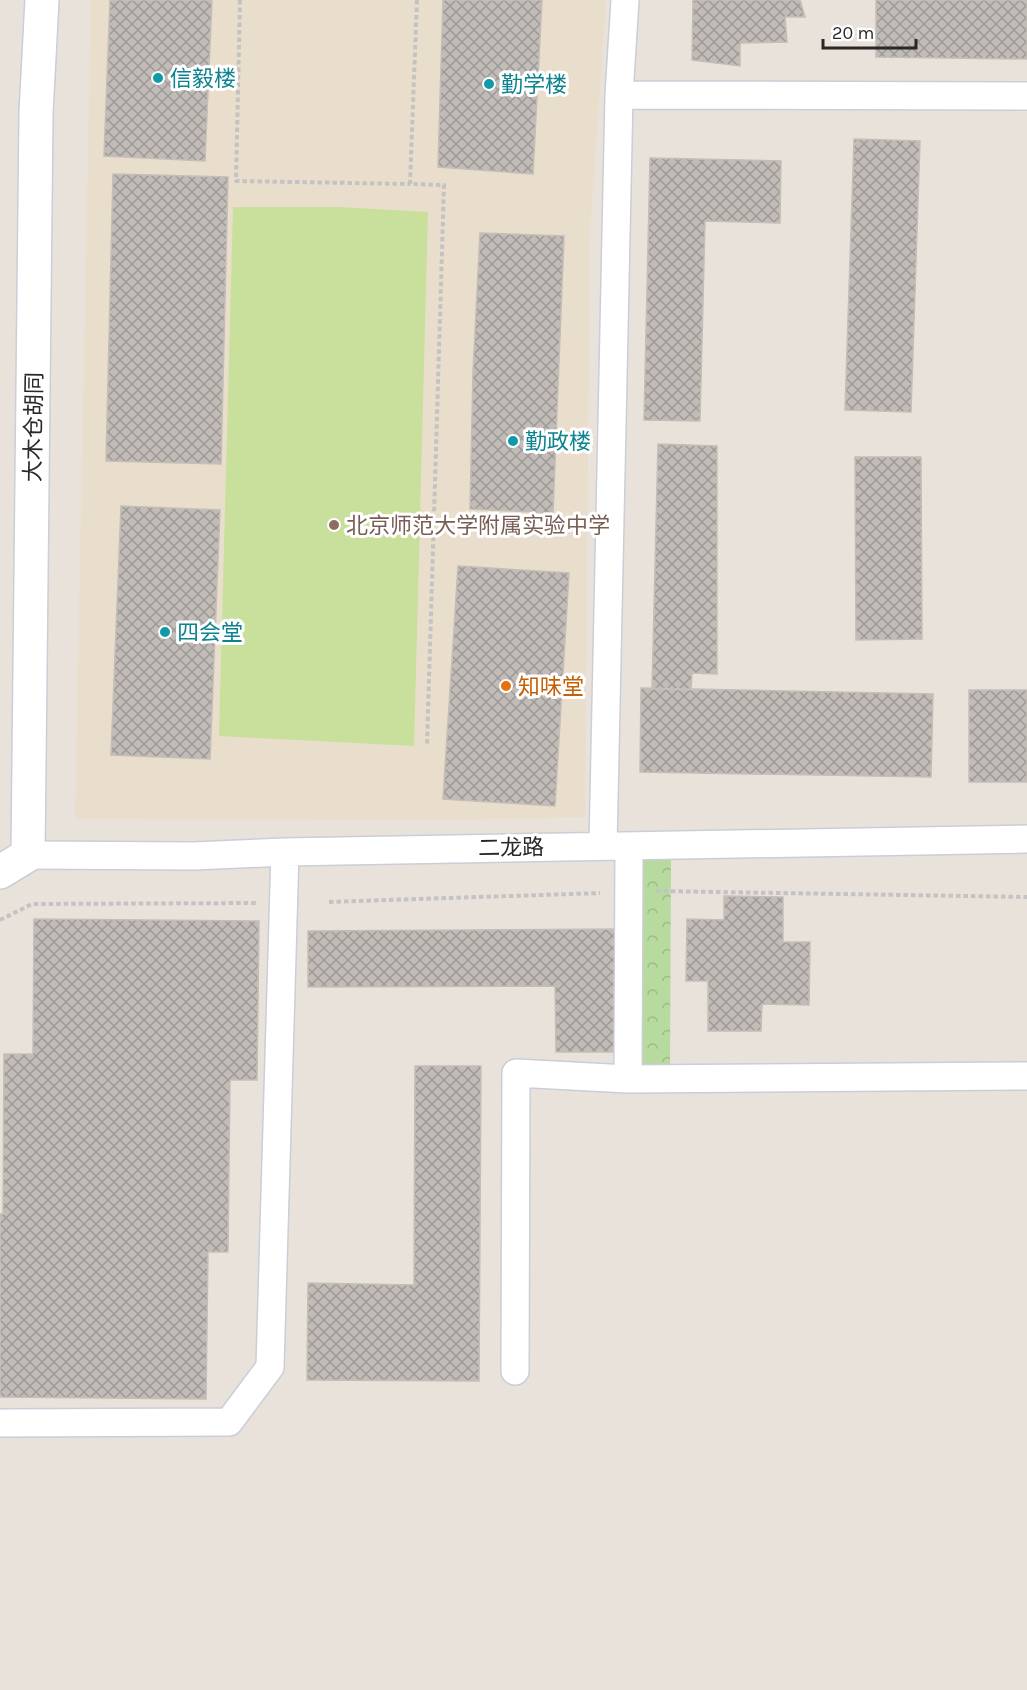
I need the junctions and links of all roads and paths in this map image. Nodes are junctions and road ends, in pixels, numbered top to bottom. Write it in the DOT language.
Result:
graph roads {
  1 [pos="42,0"];
  2 [pos="240,0"];
  3 [pos="417,0"];
  4 [pos="625,0"];
  5 [pos="619,95"];
  6 [pos="1027,96"];
  7 [pos="410,184"];
  8 [pos="427,746"];
  9 [pos="1027,839"];
  10 [pos="616,846"];
  11 [pos="285,852"];
  12 [pos="28,855"];
  13 [pos="0,872"];
  14 [pos="629,892"];
  15 [pos="1027,897"];
  16 [pos="329,902"];
  17 [pos="265,903"];
  18 [pos="0,920"];
  19 [pos="1027,1076"];
  20 [pos="628,1079"];
  21 [pos="515,1371"];
  22 [pos="0,1423"];
  1 -- 12 [label="street, 大木仓胡同"];
  2 -- 7 [label="path"];
  3 -- 7 [label="path"];
  4 -- 5 [label="street"];
  5 -- 6 [label="street"];
  5 -- 10 [label="street"];
  7 -- 8 [label="path"];
  9 -- 10 [label="street, 二龙路"];
  10 -- 11 [label="street, 二龙路"];
  10 -- 14 [label="street"];
  11 -- 12 [label="street, 二龙路"];
  11 -- 22 [label="street"];
  12 -- 13 [label="street"];
  14 -- 15 [label="path"];
  14 -- 16 [label="path"];
  14 -- 20 [label="street"];
  17 -- 18 [label="path"];
  19 -- 20 [label="street"];
  20 -- 21 [label="street"];
}
